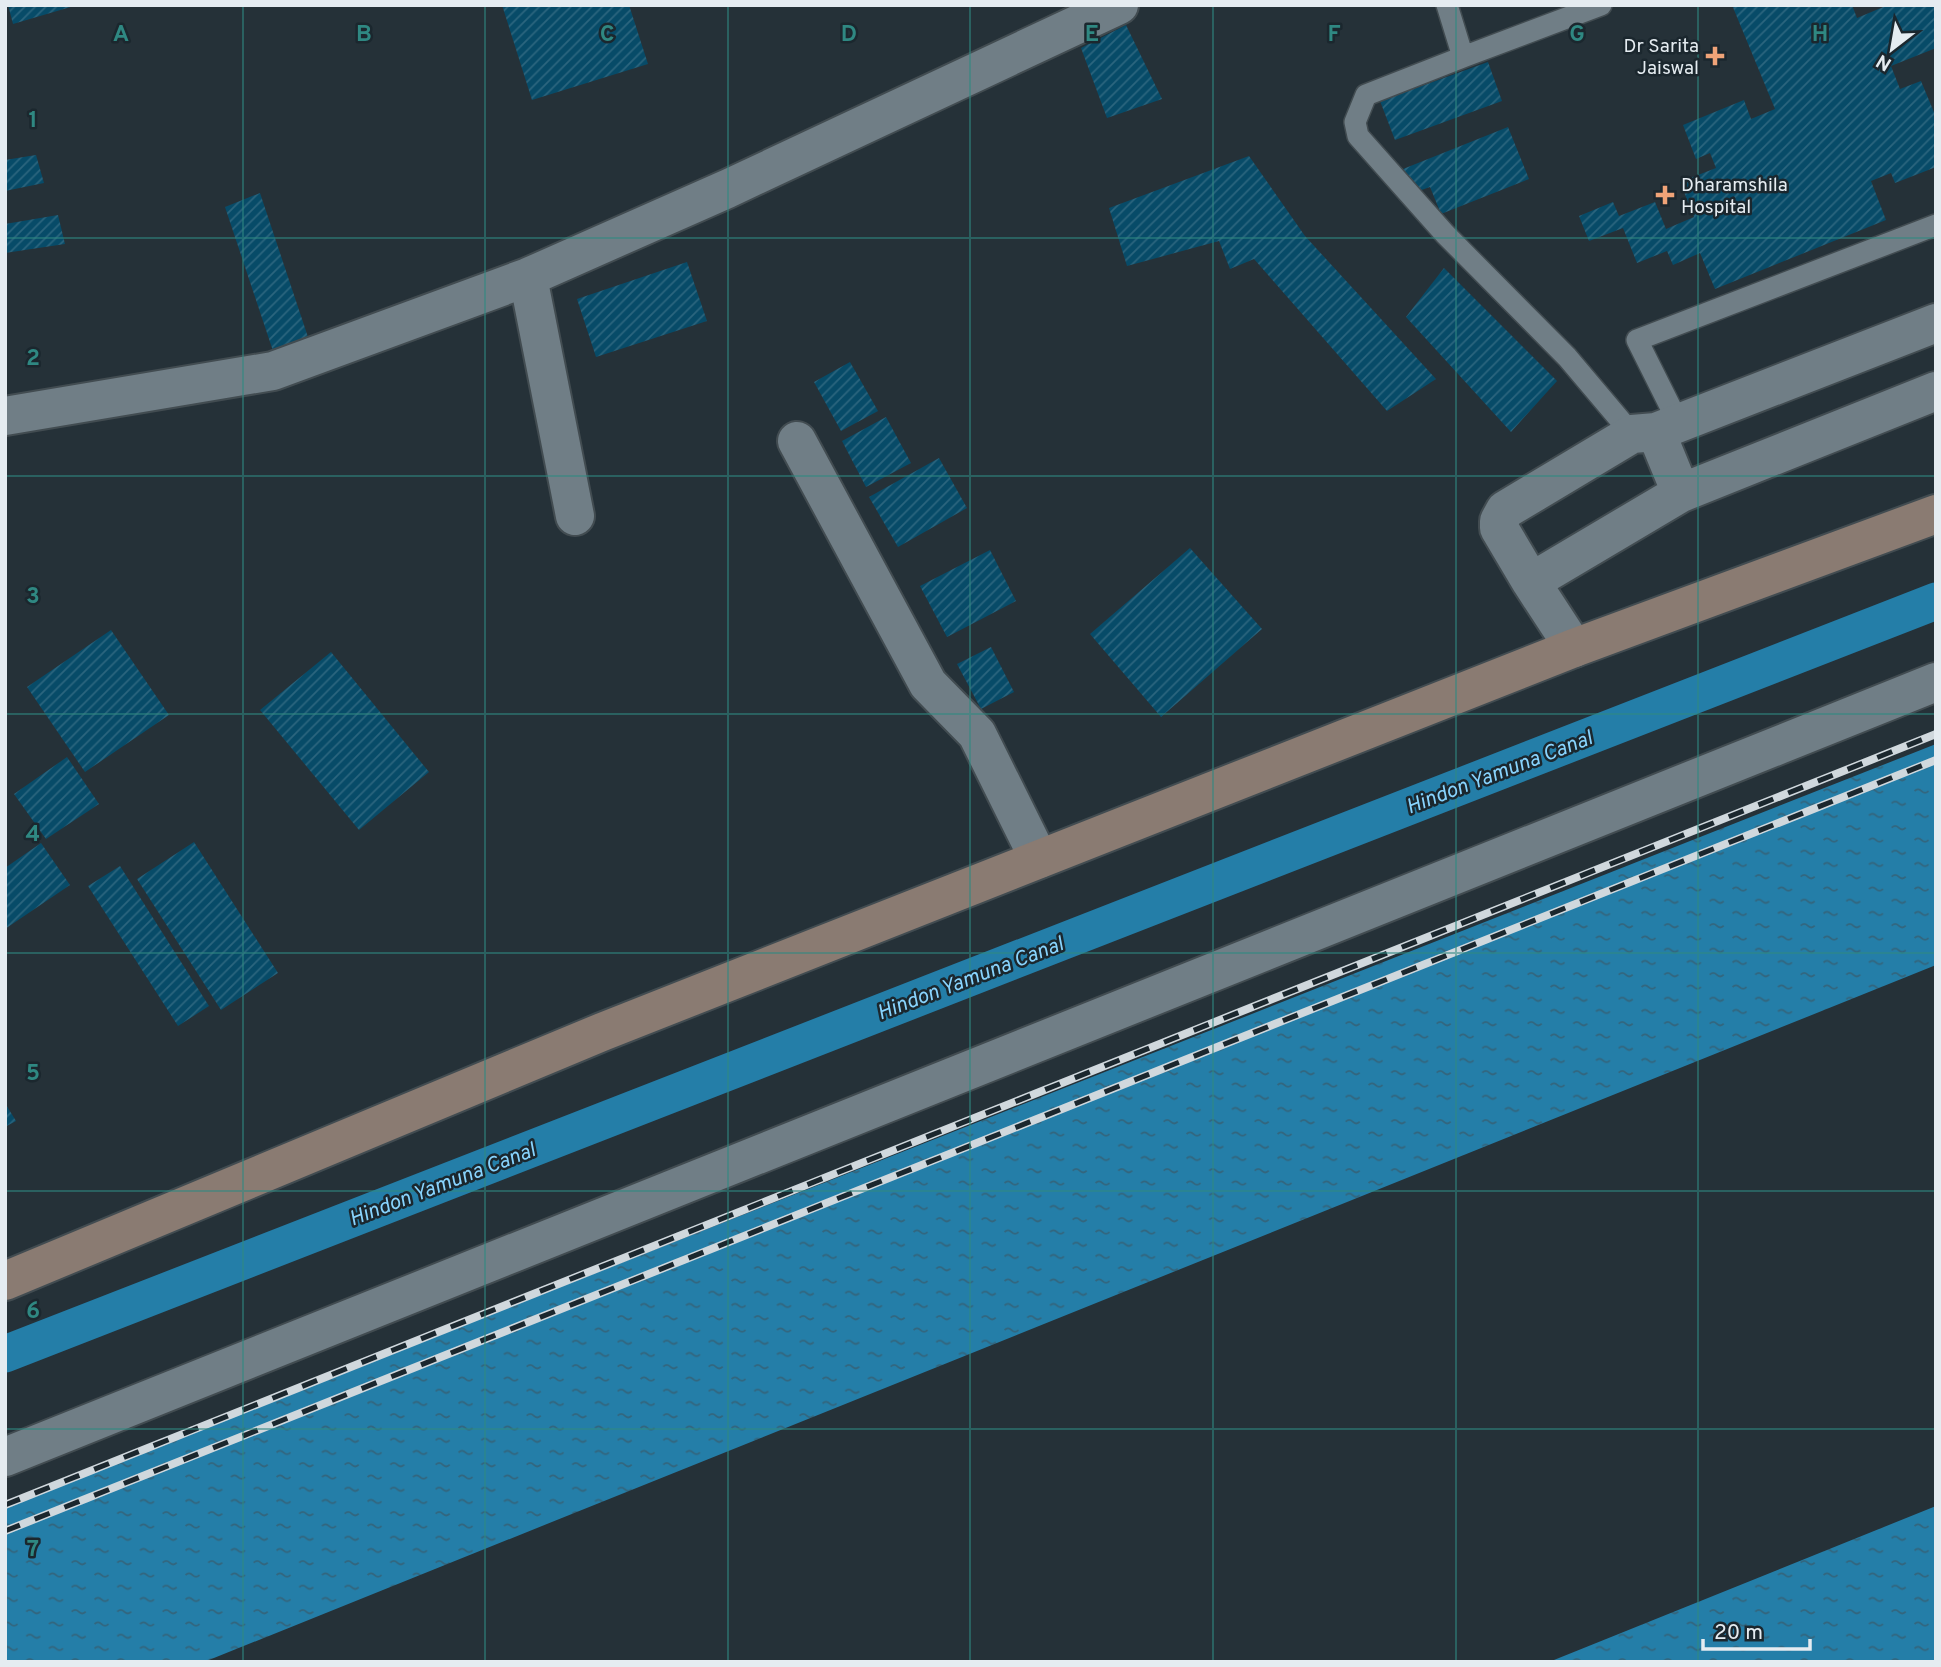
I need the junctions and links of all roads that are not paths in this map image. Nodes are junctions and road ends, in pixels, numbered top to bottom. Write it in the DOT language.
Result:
graph roads {
  1 [pos="1118,5"];
  2 [pos="1447,5"];
  3 [pos="1601,5"];
  4 [pos="1463,57"];
  5 [pos="1936,225"];
  6 [pos="528,278"];
  7 [pos="1936,323"];
  8 [pos="1936,391"];
  9 [pos="5,416"];
  10 [pos="1655,430"];
  11 [pos="797,440"];
  12 [pos="1681,493"];
  13 [pos="1936,514"];
  14 [pos="575,516"];
  15 [pos="1531,582"];
  16 [pos="1574,648"];
  17 [pos="1936,682"];
  18 [pos="1039,859"];
  19 [pos="5,1281"];
  20 [pos="5,1457"];
  1 -- 6 [label="street"];
  2 -- 4 [label="lane"];
  3 -- 4 [label="lane"];
  4 -- 10 [label="lane"];
  5 -- 10 [label="lane"];
  6 -- 9 [label="street"];
  6 -- 14 [label="street"];
  7 -- 10 [label="street"];
  8 -- 12 [label="street"];
  10 -- 12 [label="street"];
  10 -- 15 [label="street"];
  11 -- 18 [label="street"];
  12 -- 15 [label="street"];
  13 -- 16 [label="street"];
  15 -- 16 [label="street"];
  16 -- 18 [label="street"];
  17 -- 20 [label="street"];
  18 -- 19 [label="street"];
}
